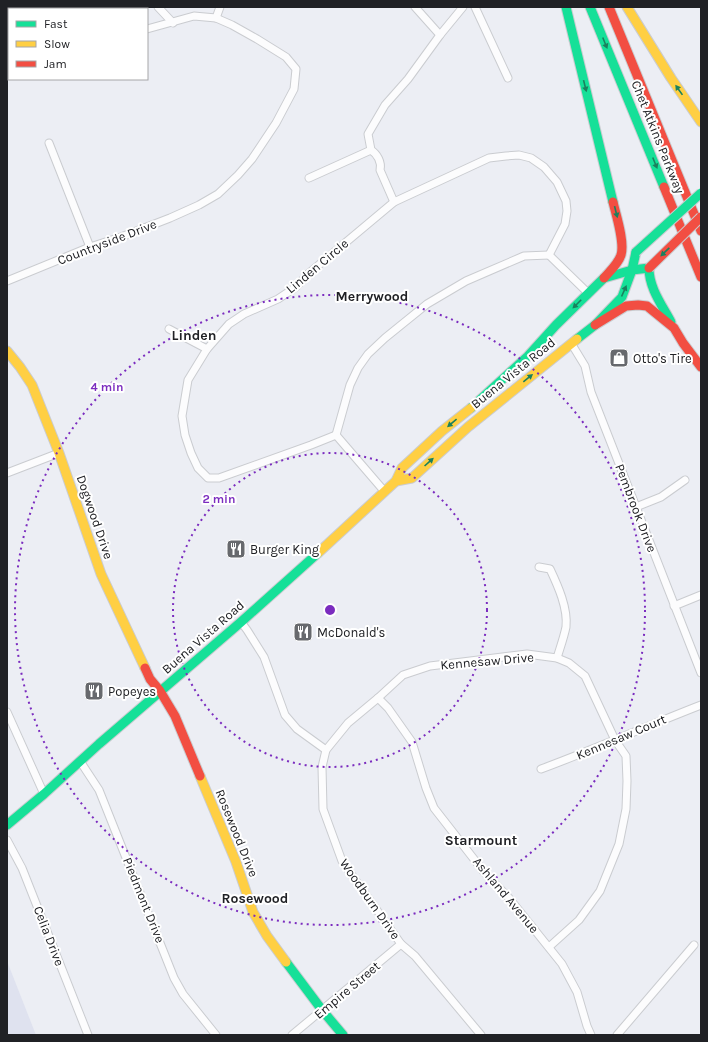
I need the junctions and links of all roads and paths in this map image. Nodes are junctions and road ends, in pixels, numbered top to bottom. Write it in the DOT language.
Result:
graph roads {
  1 [pos="158,7"];
  2 [pos="220,7"];
  3 [pos="415,7"];
  4 [pos="463,7"];
  5 [pos="474,7"];
  6 [pos="566,7"];
  7 [pos="590,7"];
  8 [pos="610,7"];
  9 [pos="627,7"];
  10 [pos="216,18"];
  11 [pos="173,23"];
  12 [pos="148,29"];
  13 [pos="440,35"];
  14 [pos="508,78"];
  15 [pos="701,122"];
  16 [pos="49,143"];
  17 [pos="371,150"];
  18 [pos="309,178"];
  19 [pos="701,193"];
  20 [pos="394,202"];
  21 [pos="701,217"];
  22 [pos="701,231"];
  23 [pos="90,247"];
  24 [pos="549,255"];
  25 [pos="649,268"];
  26 [pos="632,270"];
  27 [pos="701,277"];
  28 [pos="604,278"];
  29 [pos="7,281"];
  30 [pos="588,292"];
  31 [pos="595,325"];
  32 [pos="674,328"];
  33 [pos="170,329"];
  34 [pos="571,344"];
  35 [pos="206,349"];
  36 [pos="7,351"];
  37 [pos="701,367"];
  38 [pos="336,435"];
  39 [pos="59,453"];
  40 [pos="7,473"];
  41 [pos="685,480"];
  42 [pos="396,481"];
  43 [pos="385,492"];
  44 [pos="636,507"];
  45 [pos="539,567"];
  46 [pos="701,595"];
  47 [pos="674,606"];
  48 [pos="241,622"];
  49 [pos="557,658"];
  50 [pos="701,673"];
  51 [pos="160,691"];
  52 [pos="378,698"];
  53 [pos="701,705"];
  54 [pos="7,712"];
  55 [pos="615,740"];
  56 [pos="326,750"];
  57 [pos="80,761"];
  58 [pos="541,769"];
  59 [pos="44,794"];
  60 [pos="7,825"];
  61 [pos="7,840"];
  62 [pos="401,944"];
  63 [pos="694,945"];
  64 [pos="549,947"];
  65 [pos="322,1010"];
  66 [pos="88,1035"];
  67 [pos="216,1035"];
  68 [pos="292,1035"];
  69 [pos="343,1035"];
  70 [pos="481,1035"];
  71 [pos="591,1035"];
  72 [pos="617,1035"];
  1 -- 11 [label="street"];
  2 -- 10 [label="street"];
  3 -- 13 [label="street"];
  4 -- 13 [label="street"];
  5 -- 14 [label="street"];
  6 -- 28 [label="main road, one-way"];
  7 -- 27 [label="main road, Chet Atkins Parkway, one-way"];
  8 -- 22 [label="main road, Chet Atkins Parkway"];
  15 -- 9 [label="main road, one-way"];
  10 -- 11 [label="street, Countryside Drive"];
  10 -- 23 [label="street, Countryside Drive"];
  11 -- 12 [label="street, Countryside Drive"];
  13 -- 17 [label="street"];
  16 -- 23 [label="street"];
  17 -- 18 [label="street"];
  17 -- 20 [label="street"];
  19 -- 26 [label="main road, Buena Vista Road, bridge"];
  20 -- 24 [label="street, Linden Circle"];
  20 -- 35 [label="street, Linden Circle"];
  21 -- 25 [label="main road, one-way, bridge"];
  23 -- 29 [label="street, Countryside Drive"];
  24 -- 30 [label="street"];
  24 -- 38 [label="street"];
  25 -- 26 [label="main road, Buena Vista Road"];
  25 -- 32 [label="main road"];
  26 -- 28 [label="main road, Buena Vista Road"];
  31 -- 26 [label="main road, Buena Vista Road, one-way"];
  28 -- 30 [label="main road, Buena Vista Road"];
  30 -- 42 [label="main road, Buena Vista Road, one-way"];
  31 -- 32 [label="main road"];
  31 -- 34 [label="main road, Buena Vista Road"];
  32 -- 37 [label="main road"];
  33 -- 35 [label="street"];
  42 -- 34 [label="main road, Buena Vista Road, one-way"];
  34 -- 44 [label="street, Pembrook Drive"];
  35 -- 38 [label="street, Linden Circle"];
  36 -- 39 [label="main road, Dogwood Drive"];
  38 -- 43 [label="street"];
  39 -- 40 [label="street"];
  39 -- 51 [label="main road, Dogwood Drive"];
  41 -- 44 [label="street"];
  42 -- 43 [label="main road, Buena Vista Road"];
  43 -- 48 [label="main road, Buena Vista Road"];
  44 -- 47 [label="street, Pembrook Drive"];
  45 -- 49 [label="street"];
  46 -- 47 [label="street"];
  47 -- 50 [label="street, Pembrook Drive"];
  48 -- 51 [label="main road, Buena Vista Road"];
  48 -- 56 [label="street"];
  49 -- 52 [label="street, Kennesaw Drive"];
  49 -- 55 [label="street, Kennesaw Drive"];
  51 -- 57 [label="main road, Buena Vista Road"];
  51 -- 65 [label="main road, Rosewood Drive"];
  52 -- 56 [label="street, Kennesaw Drive"];
  52 -- 64 [label="street, Ashland Avenue"];
  53 -- 55 [label="street, Kennesaw Court"];
  54 -- 59 [label="street"];
  55 -- 58 [label="street, Kennesaw Court"];
  55 -- 64 [label="street, Kennesaw Drive"];
  56 -- 62 [label="street, Woodburn Drive"];
  57 -- 59 [label="main road, Buena Vista Road"];
  57 -- 67 [label="street, Piedmont Drive"];
  59 -- 60 [label="main road, Buena Vista Road"];
  61 -- 66 [label="street, Celia Drive"];
  62 -- 65 [label="street, Empire Street"];
  62 -- 70 [label="street, Woodburn Drive"];
  63 -- 72 [label="street"];
  64 -- 71 [label="street, Ashland Avenue"];
  65 -- 68 [label="street, Empire Street"];
  65 -- 69 [label="main road, Rosewood Drive"];
}
